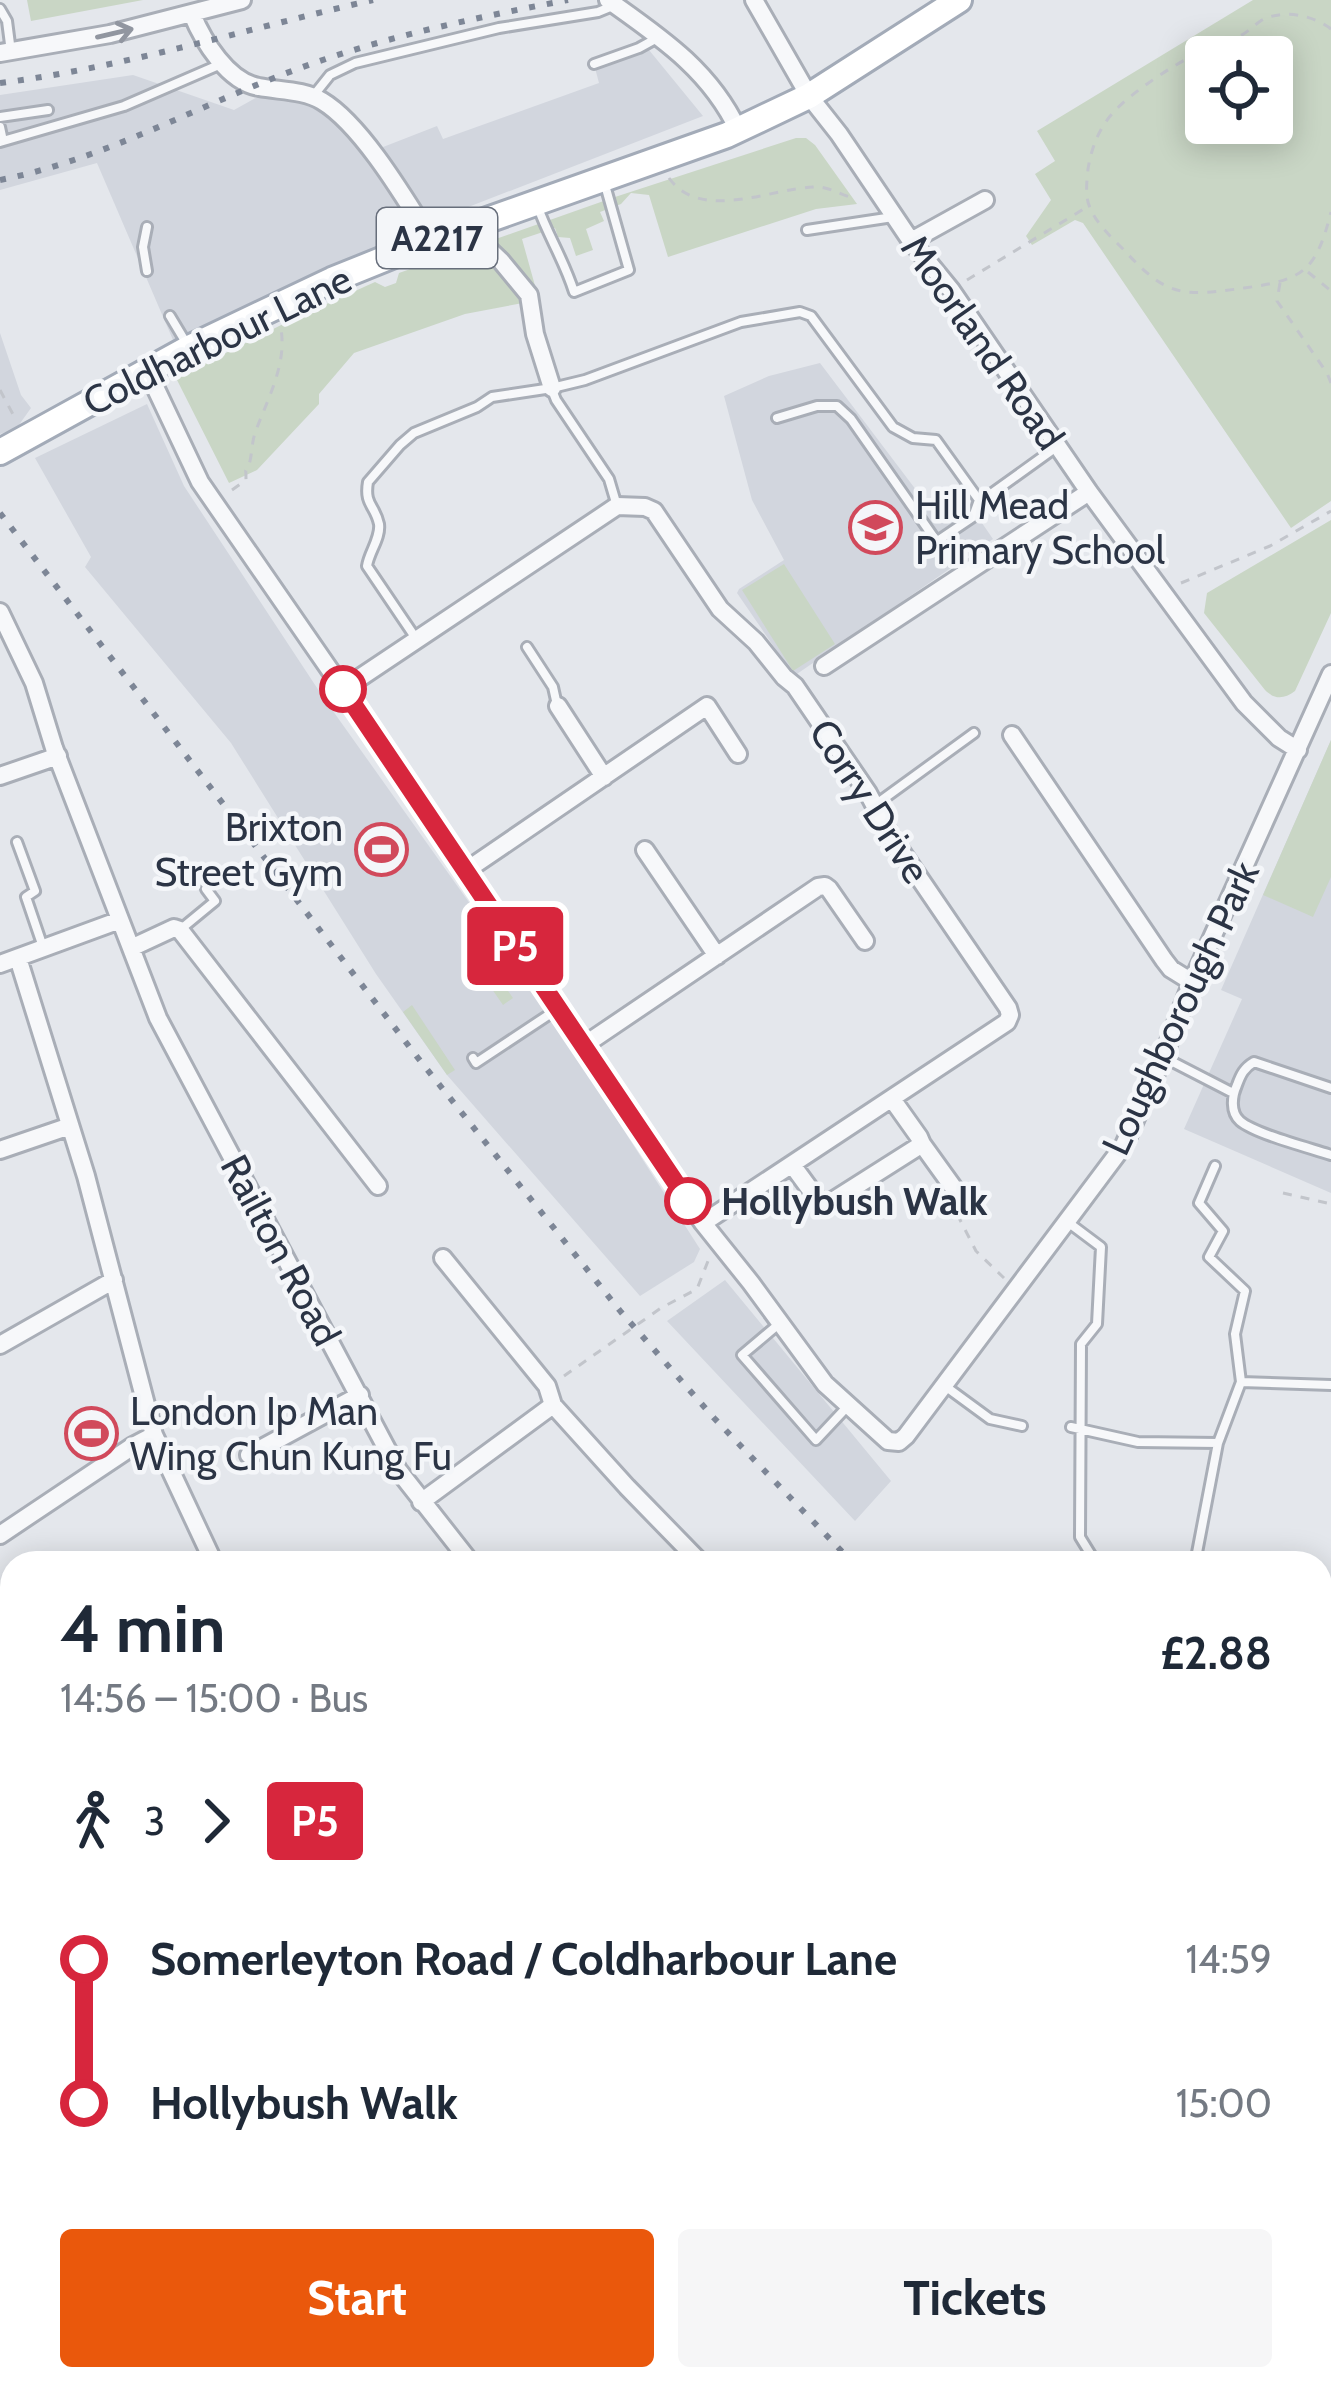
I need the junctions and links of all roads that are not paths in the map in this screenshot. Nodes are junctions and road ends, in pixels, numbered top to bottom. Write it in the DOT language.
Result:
graph roads {
  1 [pos="242,0"];
  2 [pos="754,0"];
  3 [pos="959,0"];
  4 [pos="612,3"];
  5 [pos="0,9"];
  6 [pos="927,9"];
  7 [pos="192,14"];
  8 [pos="661,36"];
  9 [pos="5,53"];
  10 [pos="223,63"];
  11 [pos="595,64"];
  12 [pos="809,95"];
  13 [pos="313,97"];
  14 [pos="48,110"];
  15 [pos="0,117"];
  16 [pos="0,127"];
  17 [pos="738,130"];
  18 [pos="2,142"];
  19 [pos="602,178"];
  20 [pos="985,200"];
  21 [pos="536,202"];
  22 [pos="894,217"];
  23 [pos="147,227"];
  24 [pos="807,230"];
  25 [pos="431,240"];
  26 [pos="480,241"];
  27 [pos="911,241"];
  28 [pos="147,271"];
  29 [pos="170,316"];
  30 [pos="189,348"];
  31 [pos="147,370"];
  32 [pos="552,388"];
  33 [pos="777,418"];
  34 [pos="1057,447"];
  35 [pos="0,452"];
  36 [pos="1089,492"];
  37 [pos="979,500"];
  38 [pos="617,506"];
  39 [pos="937,542"];
  40 [pos="927,548"];
  41 [pos="0,612"];
  42 [pos="417,640"];
  43 [pos="527,646"];
  44 [pos="824,666"];
  45 [pos="1331,674"];
  46 [pos="343,689"];
  47 [pos="557,706"];
  48 [pos="974,733"];
  49 [pos="1012,735"];
  50 [pos="1298,750"];
  51 [pos="738,754"];
  52 [pos="58,756"];
  53 [pos="0,776"];
  54 [pos="604,777"];
  55 [pos="874,806"];
  56 [pos="17,842"];
  57 [pos="645,850"];
  58 [pos="464,872"];
  59 [pos="206,889"];
  60 [pos="120,920"];
  61 [pos="180,930"];
  62 [pos="865,940"];
  63 [pos="44,948"];
  64 [pos="131,948"];
  65 [pos="717,956"];
  66 [pos="9,961"];
  67 [pos="1192,982"];
  68 [pos="557,1009"];
  69 [pos="583,1046"];
  70 [pos="1163,1057"];
  71 [pos="473,1058"];
  72 [pos="1331,1088"];
  73 [pos="1233,1093"];
  74 [pos="892,1099"];
  75 [pos="70,1126"];
  76 [pos="922,1144"];
  77 [pos="0,1150"];
  78 [pos="1331,1155"];
  79 [pos="793,1166"];
  80 [pos="1215,1166"];
  81 [pos="378,1186"];
  82 [pos="958,1194"];
  83 [pos="1068,1222"];
  84 [pos="703,1223"];
  85 [pos="442,1258"];
  86 [pos="114,1280"];
  87 [pos="781,1322"];
  88 [pos="0,1345"];
  89 [pos="1241,1382"];
  90 [pos="944,1385"];
  91 [pos="1331,1385"];
  92 [pos="360,1395"];
  93 [pos="553,1405"];
  94 [pos="848,1407"];
  95 [pos="1022,1426"];
  96 [pos="1076,1428"];
  97 [pos="154,1436"];
  98 [pos="1218,1443"];
  99 [pos="249,1455"];
  100 [pos="421,1502"];
  101 [pos="0,1535"];
  102 [pos="208,1551"];
  103 [pos="461,1551"];
  104 [pos="689,1551"];
  105 [pos="1089,1551"];
  106 [pos="1197,1551"];
  1 -- 7 [label="street"];
  2 -- 12 [label="street, Moorland Road"];
  3 -- 6 [label="main road, Coldharbour Lane / A2217"];
  4 -- 8 [label="street"];
  4 -- 13 [label="lane"];
  5 -- 9 [label="lane"];
  6 -- 12 [label="main road, Coldharbour Lane / A2217"];
  9 -- 7 [label="street, one-way"];
  7 -- 10 [label="street"];
  8 -- 11 [label="lane"];
  8 -- 17 [label="street"];
  10 -- 13 [label="street"];
  10 -- 18 [label="lane"];
  12 -- 17 [label="main road, Coldharbour Lane / A2217"];
  12 -- 22 [label="street, Moorland Road"];
  13 -- 25 [label="street"];
  14 -- 15 [label="lane"];
  16 -- 18 [label="lane"];
  17 -- 19 [label="main road, Coldharbour Lane / A2217"];
  19 -- 21 [label="main road, Coldharbour Lane / A2217"];
  19 -- 21 [label="lane"];
  20 -- 27 [label="street"];
  21 -- 25 [label="main road, Coldharbour Lane / A2217"];
  22 -- 24 [label="lane"];
  22 -- 27 [label="street, Moorland Road"];
  23 -- 28 [label="lane"];
  25 -- 30 [label="main road, Coldharbour Lane / A2217"];
  26 -- 32 [label="street"];
  27 -- 34 [label="street, Moorland Road"];
  29 -- 30 [label="lane"];
  30 -- 31 [label="main road, Coldharbour Lane / A2217"];
  31 -- 35 [label="main road, Coldharbour Lane / A2217"];
  31 -- 46 [label="street"];
  32 -- 37 [label="lane"];
  32 -- 38 [label="lane"];
  32 -- 42 [label="lane"];
  33 -- 39 [label="lane"];
  34 -- 36 [label="street, Moorland Road"];
  34 -- 37 [label="lane"];
  36 -- 44 [label="street"];
  36 -- 50 [label="street, Moorland Road"];
  37 -- 39 [label="lane"];
  38 -- 42 [label="street"];
  38 -- 55 [label="street, Corry Drive"];
  39 -- 40 [label="lane"];
  41 -- 52 [label="street, Railton Road"];
  42 -- 46 [label="street"];
  43 -- 47 [label="lane"];
  45 -- 50 [label="street, Loughborough Park"];
  46 -- 58 [label="street"];
  47 -- 54 [label="street"];
  48 -- 55 [label="lane"];
  49 -- 67 [label="street"];
  50 -- 67 [label="street, Loughborough Park"];
  51 -- 54 [label="street"];
  52 -- 53 [label="street"];
  52 -- 60 [label="street, Railton Road"];
  54 -- 58 [label="street"];
  55 -- 74 [label="street, Corry Drive"];
  56 -- 63 [label="lane"];
  57 -- 65 [label="street"];
  58 -- 68 [label="street"];
  59 -- 61 [label="lane"];
  60 -- 63 [label="street"];
  60 -- 64 [label="street, Railton Road"];
  61 -- 64 [label="street"];
  61 -- 81 [label="street"];
  62 -- 65 [label="street"];
  63 -- 66 [label="street"];
  64 -- 92 [label="street, Railton Road"];
  65 -- 69 [label="street"];
  66 -- 75 [label="street"];
  67 -- 70 [label="street, Loughborough Park"];
  68 -- 69 [label="street"];
  68 -- 71 [label="lane"];
  69 -- 84 [label="street"];
  70 -- 73 [label="lane"];
  70 -- 83 [label="street, Loughborough Park"];
  72 -- 73 [label="lane"];
  73 -- 78 [label="lane"];
  74 -- 76 [label="street"];
  74 -- 79 [label="street, Corry Drive"];
  75 -- 77 [label="street"];
  75 -- 86 [label="street"];
  76 -- 79 [label="street"];
  76 -- 82 [label="street"];
  79 -- 84 [label="street, Corry Drive"];
  80 -- 89 [label="lane"];
  83 -- 90 [label="street, Loughborough Park"];
  83 -- 96 [label="lane"];
  84 -- 87 [label="street"];
  85 -- 93 [label="street"];
  86 -- 88 [label="street"];
  86 -- 97 [label="street"];
  87 -- 94 [label="street"];
  87 -- 94 [label="lane"];
  89 -- 91 [label="lane"];
  89 -- 98 [label="lane"];
  90 -- 94 [label="street, Loughborough Park"];
  90 -- 95 [label="lane"];
  92 -- 99 [label="street"];
  92 -- 100 [label="street, Railton Road"];
  93 -- 100 [label="street"];
  93 -- 104 [label="street"];
  96 -- 98 [label="lane"];
  96 -- 105 [label="lane"];
  97 -- 101 [label="street"];
  97 -- 102 [label="street"];
  98 -- 106 [label="lane"];
  100 -- 103 [label="street, Railton Road"];
}
